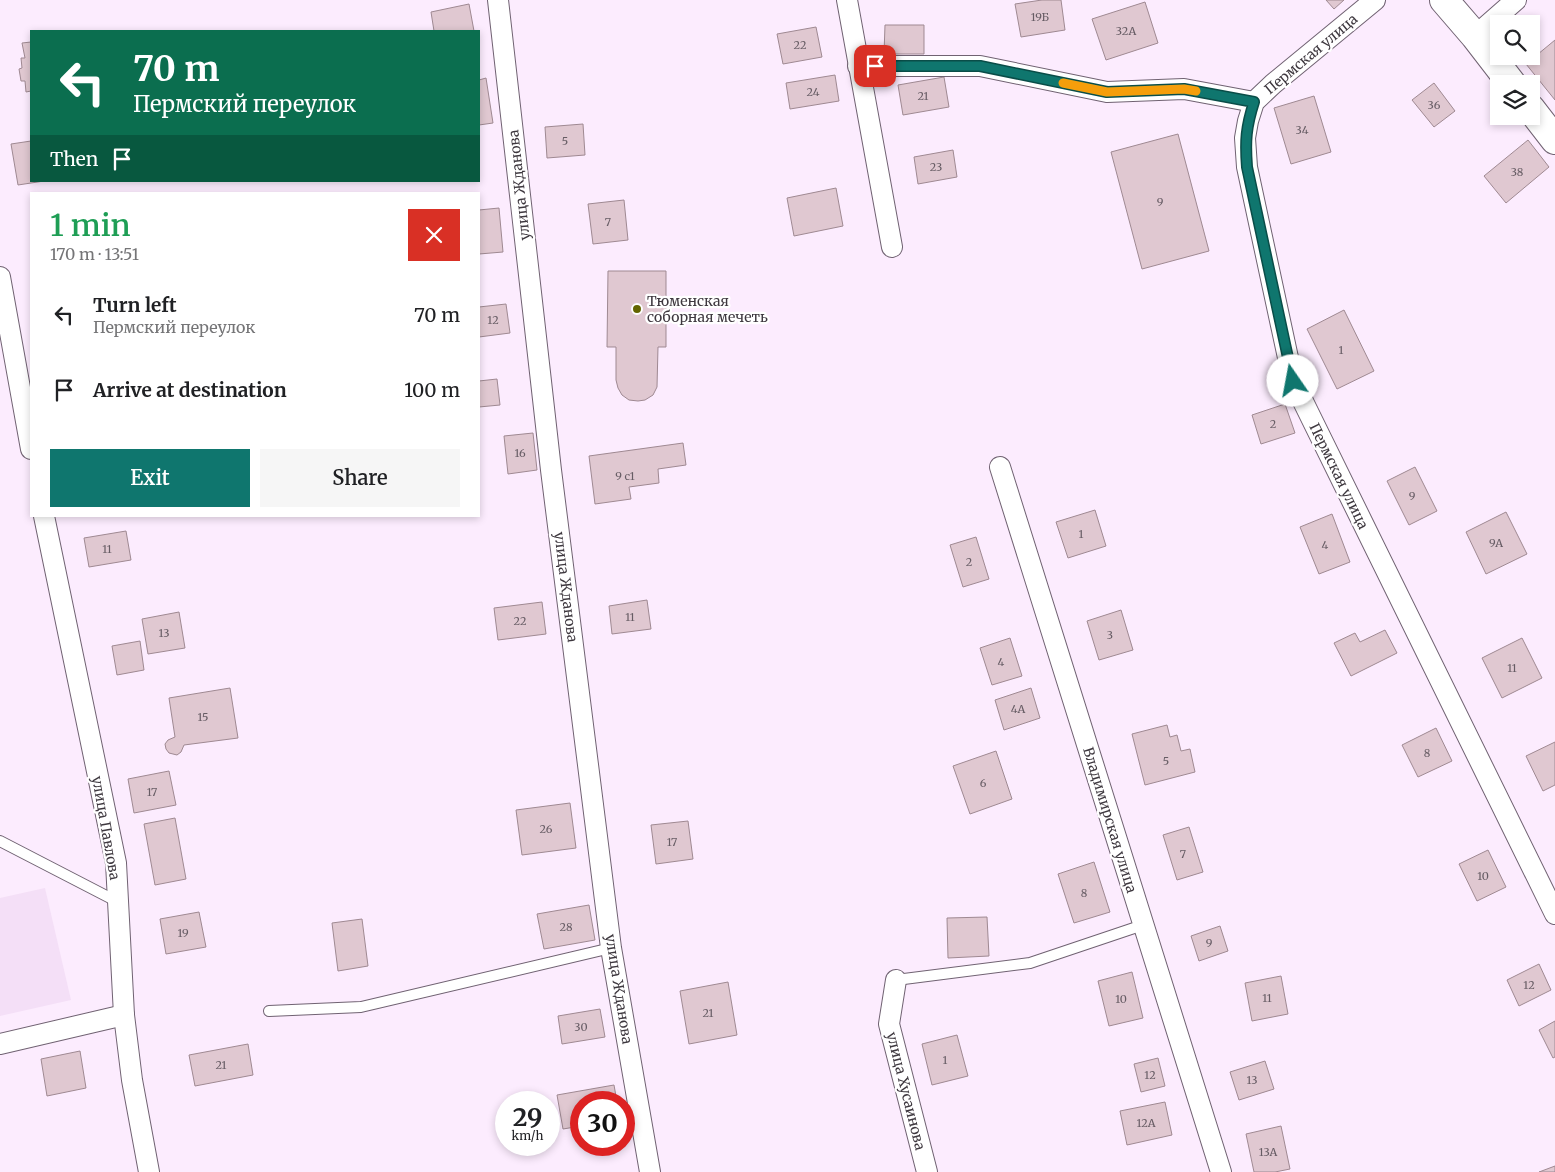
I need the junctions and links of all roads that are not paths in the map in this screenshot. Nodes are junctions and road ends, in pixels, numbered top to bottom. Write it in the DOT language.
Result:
graph roads {
  1 [pos="498,0"];
  2 [pos="847,0"];
  3 [pos="1375,0"];
  4 [pos="1444,0"];
  5 [pos="1516,0"];
  6 [pos="1475,36"];
  7 [pos="858,66"];
  8 [pos="1505,75"];
  9 [pos="1254,102"];
  10 [pos="1540,121"];
  11 [pos="1555,140"];
  12 [pos="892,247"];
  13 [pos="0,277"];
  14 [pos="7,362"];
  15 [pos="30,445"];
  16 [pos="1000,467"];
  17 [pos="44,517"];
  18 [pos="0,841"];
  19 [pos="118,902"];
  20 [pos="1555,914"];
  21 [pos="1143,925"];
  22 [pos="611,948"];
  23 [pos="896,980"];
  24 [pos="269,1011"];
  25 [pos="124,1015"];
  26 [pos="0,1044"];
  27 [pos="149,1172"];
  28 [pos="650,1172"];
  29 [pos="927,1172"];
  30 [pos="1221,1172"];
  1 -- 22 [label="street, улица Жданова"];
  2 -- 7 [label="street"];
  3 -- 9 [label="street, Пермская улица"];
  4 -- 6 [label="street"];
  5 -- 6 [label="street"];
  6 -- 8 [label="street"];
  7 -- 9 [label="street"];
  7 -- 12 [label="street"];
  9 -- 20 [label="street, Пермская улица"];
  10 -- 11 [label="street"];
  13 -- 14 [label="street"];
  14 -- 15 [label="street"];
  16 -- 21 [label="street, Владимирская улица"];
  17 -- 19 [label="street, улица Павлова"];
  18 -- 19 [label="lane"];
  19 -- 25 [label="street, улица Павлова"];
  21 -- 23 [label="lane"];
  21 -- 30 [label="street, Владимирская улица"];
  22 -- 24 [label="lane"];
  22 -- 28 [label="street, улица Жданова"];
  23 -- 29 [label="street, улица Хусаинова"];
  25 -- 26 [label="street"];
  25 -- 27 [label="street, улица Павлова"];
}
